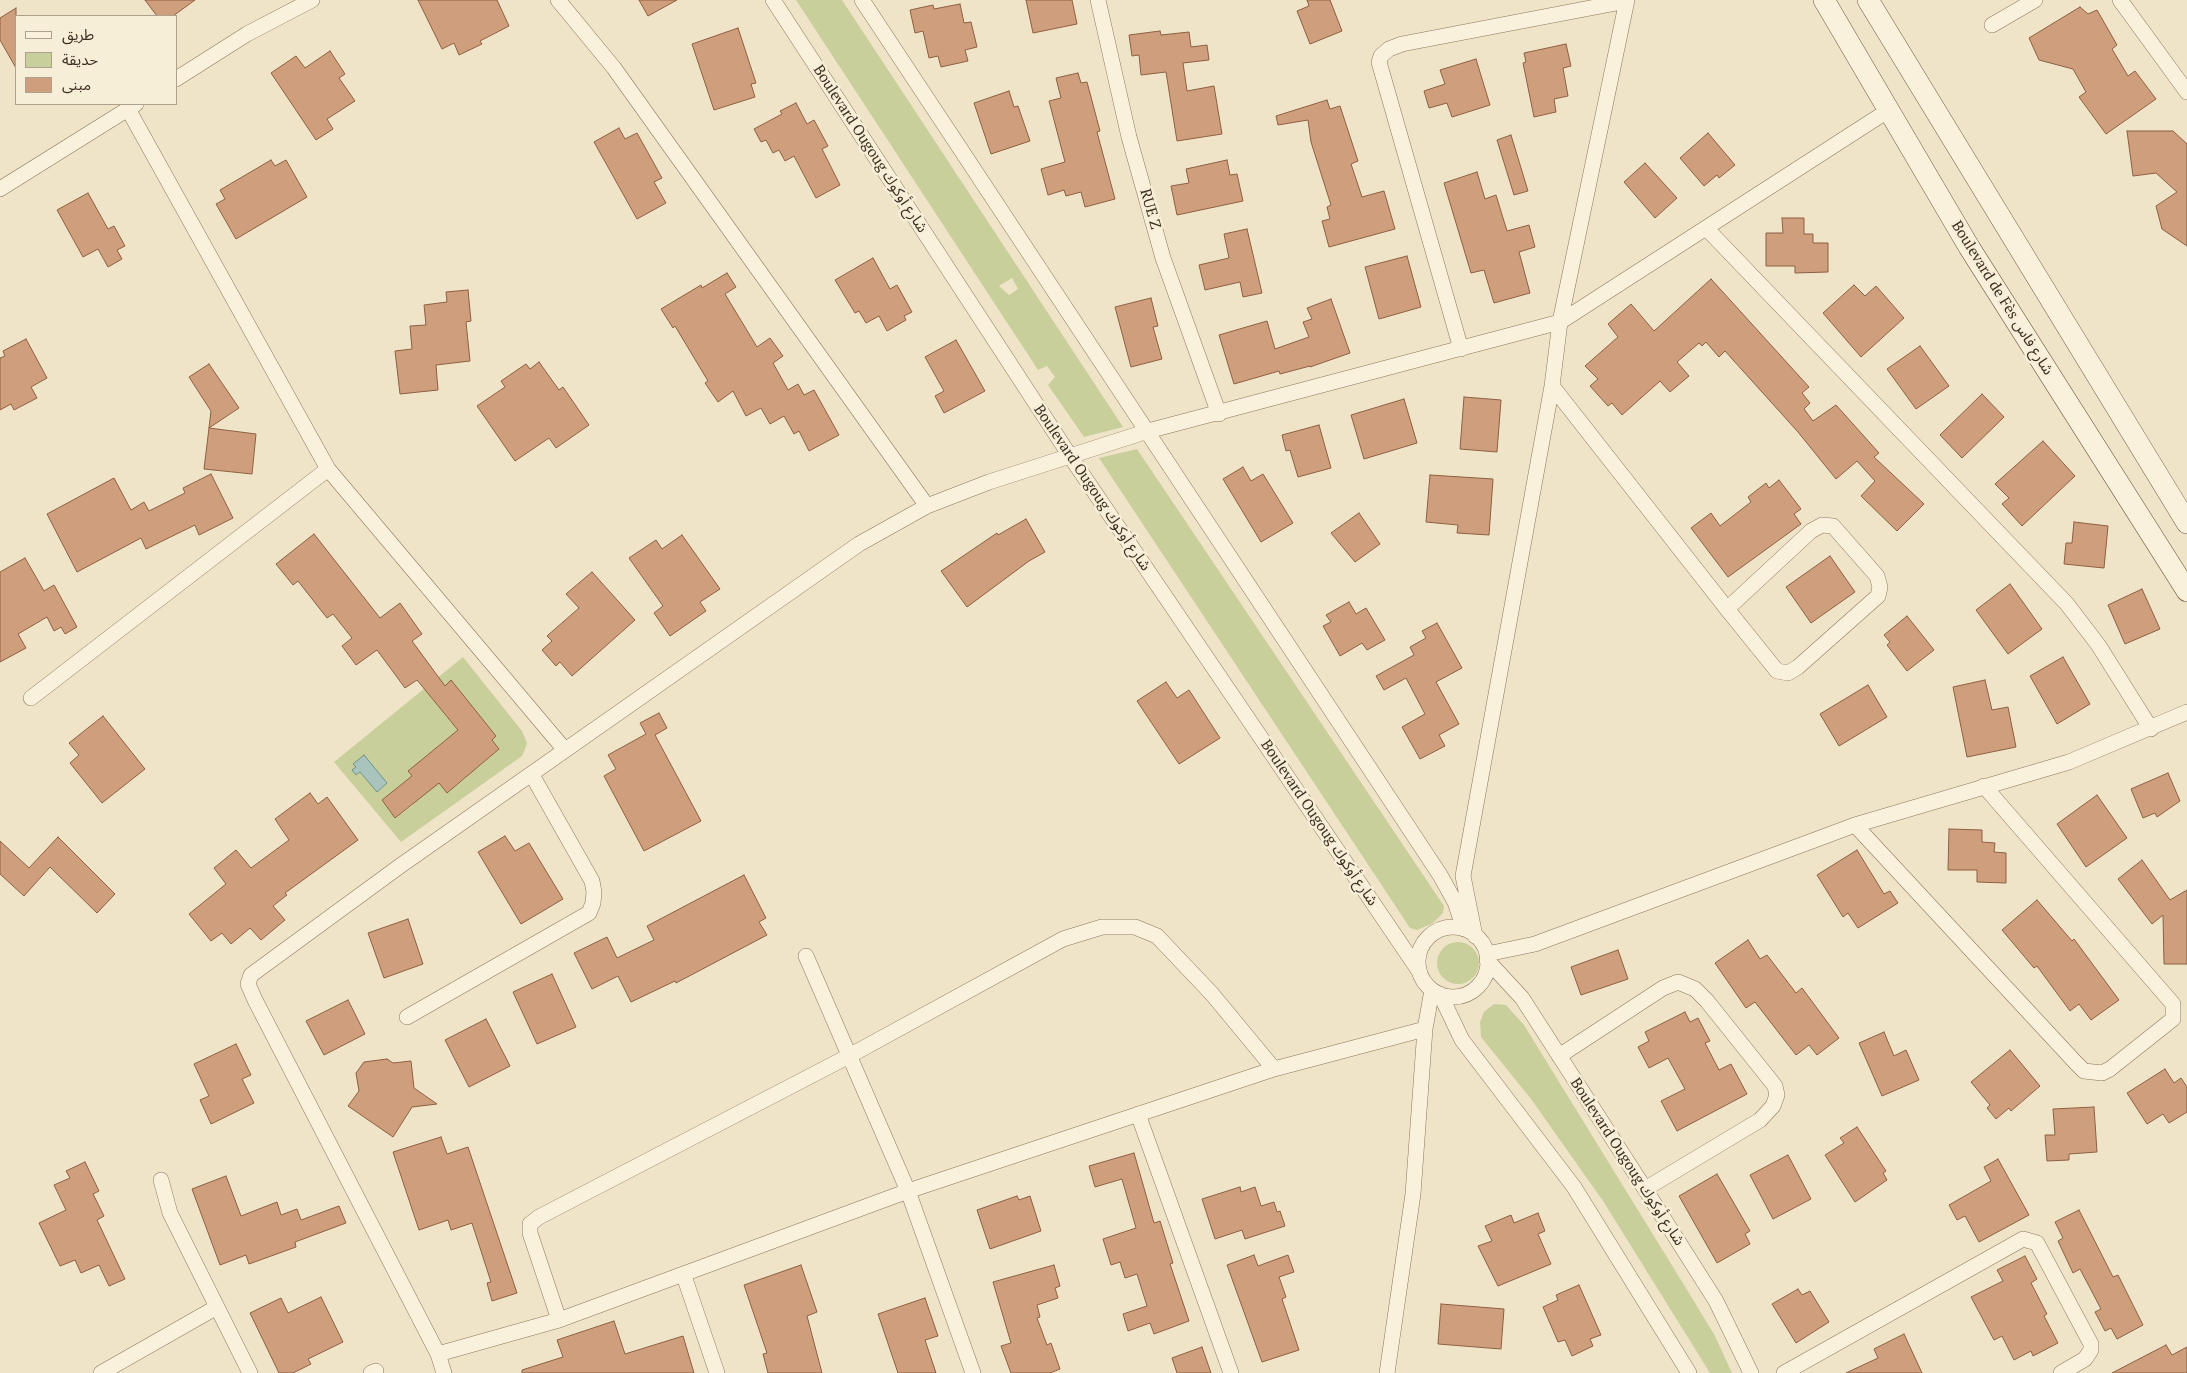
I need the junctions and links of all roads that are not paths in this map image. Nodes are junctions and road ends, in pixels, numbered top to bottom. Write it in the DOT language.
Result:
graph roads {
  1 [pos="312,0"];
  2 [pos="558,0"];
  3 [pos="772,0"];
  4 [pos="862,0"];
  5 [pos="1098,0"];
  6 [pos="1627,0"];
  7 [pos="1824,0"];
  8 [pos="1868,0"];
  9 [pos="2035,0"];
  10 [pos="2120,0"];
  11 [pos="1992,25"];
  12 [pos="178,77"];
  13 [pos="2187,92"];
  14 [pos="132,106"];
  15 [pos="1889,110"];
  16 [pos="0,189"];
  17 [pos="1706,229"];
  18 [pos="1560,322"];
  19 [pos="1461,349"];
  20 [pos="1552,386"];
  21 [pos="1219,414"];
  22 [pos="1148,431"];
  23 [pos="1070,456"];
  24 [pos="328,469"];
  25 [pos="2182,500"];
  26 [pos="927,506"];
  27 [pos="2187,523"];
  28 [pos="2187,591"];
  29 [pos="1727,609"];
  30 [pos="31,698"];
  31 [pos="2187,712"];
  32 [pos="2151,729"];
  33 [pos="565,750"];
  34 [pos="532,775"];
  35 [pos="1984,786"];
  36 [pos="1855,825"];
  37 [pos="1470,932"];
  38 [pos="806,956"];
  39 [pos="1487,957"];
  40 [pos="1419,971"];
  41 [pos="1436,992"];
  42 [pos="407,1017"];
  43 [pos="1425,1029"];
  44 [pos="849,1056"];
  45 [pos="1559,1056"];
  46 [pos="1274,1069"];
  47 [pos="1138,1114"];
  48 [pos="161,1180"];
  49 [pos="1645,1189"];
  50 [pos="908,1191"];
  51 [pos="684,1276"];
  52 [pos="217,1307"];
  53 [pos="559,1320"];
  54 [pos="438,1354"];
  55 [pos="101,1373"];
  56 [pos="250,1373"];
  57 [pos="444,1373"];
  58 [pos="717,1373"];
  59 [pos="973,1373"];
  60 [pos="1231,1373"];
  61 [pos="1387,1373"];
  62 [pos="1689,1373"];
  63 [pos="1751,1373"];
  64 [pos="1784,1373"];
  65 [pos="2061,1373"];
  1 -- 12 [label="street"];
  2 -- 26 [label="street"];
  3 -- 23 [label="street, Boulevard Ougoug شارع أوكوك"];
  4 -- 22 [label="street"];
  5 -- 21 [label="street, RUE Z"];
  6 -- 18 [label="street"];
  6 -- 19 [label="street"];
  7 -- 15 [label="main road, Boulevard de Fès شارع فاس"];
  8 -- 25 [label="main road"];
  9 -- 11 [label="street"];
  10 -- 13 [label="street"];
  14 -- 16 [label="street"];
  14 -- 24 [label="street"];
  15 -- 17 [label="street"];
  15 -- 28 [label="main road, Boulevard de Fès شارع فاس"];
  17 -- 18 [label="street"];
  17 -- 32 [label="street"];
  18 -- 19 [label="street"];
  18 -- 20 [label="street"];
  19 -- 21 [label="street"];
  20 -- 29 [label="street"];
  20 -- 37 [label="street"];
  21 -- 22 [label="street"];
  22 -- 23 [label="street"];
  22 -- 37 [label="street"];
  23 -- 26 [label="street"];
  23 -- 40 [label="street, Boulevard Ougoug شارع أوكوك"];
  24 -- 30 [label="street"];
  24 -- 33 [label="street"];
  25 -- 27 [label="main road"];
  26 -- 33 [label="street"];
  29 -- 29 [label="street"];
  31 -- 32 [label="street"];
  32 -- 35 [label="street"];
  33 -- 34 [label="street"];
  34 -- 42 [label="street"];
  34 -- 54 [label="street"];
  35 -- 36 [label="street"];
  35 -- 36 [label="street"];
  36 -- 39 [label="street"];
  37 -- 39 [label="street"];
  37 -- 40 [label="street"];
  38 -- 44 [label="street"];
  39 -- 41 [label="street"];
  39 -- 45 [label="street, Boulevard Ougoug شارع أوكوك"];
  40 -- 41 [label="street"];
  41 -- 43 [label="street"];
  41 -- 62 [label="street"];
  43 -- 46 [label="street"];
  43 -- 61 [label="street"];
  44 -- 46 [label="street"];
  44 -- 50 [label="street"];
  44 -- 53 [label="street"];
  45 -- 49 [label="street, Boulevard Ougoug شارع أوكوك"];
  45 -- 49 [label="street"];
  46 -- 47 [label="street"];
  47 -- 50 [label="street"];
  47 -- 60 [label="street"];
  48 -- 52 [label="street"];
  49 -- 63 [label="street, Boulevard Ougoug شارع أوكوك"];
  50 -- 51 [label="street"];
  50 -- 59 [label="street"];
  51 -- 53 [label="street"];
  51 -- 58 [label="street"];
  52 -- 55 [label="street"];
  52 -- 56 [label="street"];
  53 -- 54 [label="street"];
  54 -- 57 [label="street"];
  64 -- 65 [label="street"];
}
